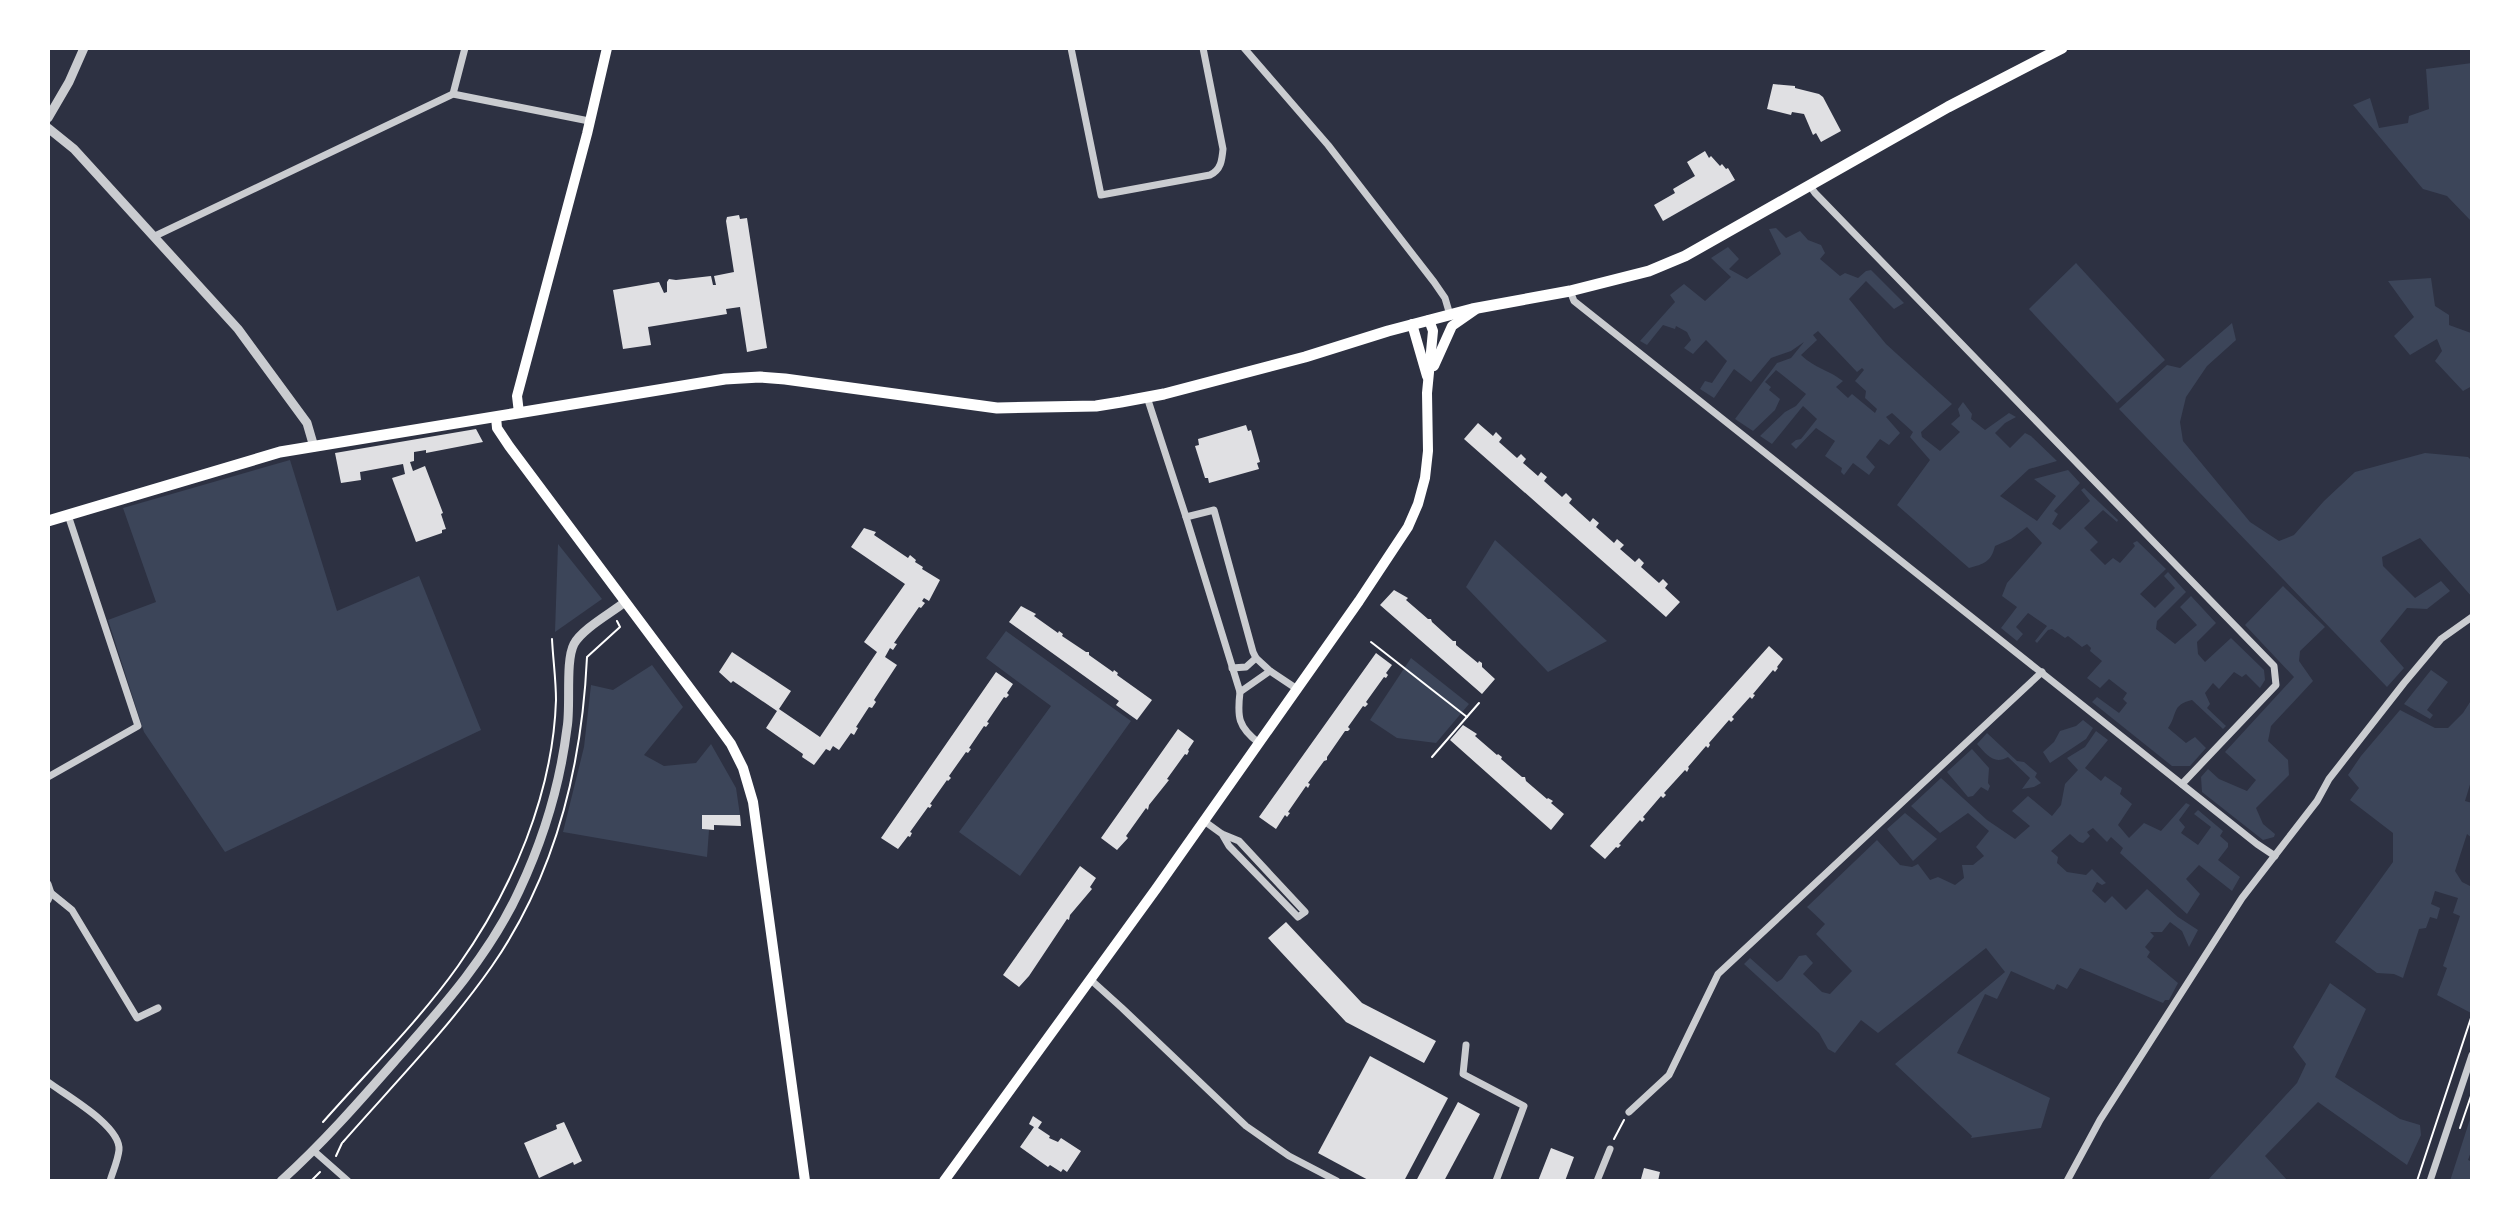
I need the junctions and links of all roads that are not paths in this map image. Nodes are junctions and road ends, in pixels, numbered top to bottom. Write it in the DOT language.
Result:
graph roads {
  1 [pos="84,48"];
  2 [pos="465,48"];
  3 [pos="607,48"];
  4 [pos="1071,48"];
  5 [pos="1203,48"];
  6 [pos="1244,48"];
  7 [pos="2062,48"];
  8 [pos="453,94"];
  9 [pos="48,118"];
  10 [pos="589,121"];
  11 [pos="48,128"];
  12 [pos="1810,186"];
  13 [pos="155,236"];
  14 [pos="1570,291"];
  15 [pos="1481,307"];
  16 [pos="1450,315"];
  17 [pos="1429,320"];
  18 [pos="1412,324"];
  19 [pos="1428,378"];
  20 [pos="1147,397"];
  21 [pos="519,413"];
  22 [pos="496,417"];
  23 [pos="314,447"];
  24 [pos="68,515"];
  25 [pos="1186,517"];
  26 [pos="48,521"];
  27 [pos="625,602"];
  28 [pos="2472,617"];
  29 [pos="1256,658"];
  30 [pos="1232,668"];
  31 [pos="1270,671"];
  32 [pos="2042,672"];
  33 [pos="1297,689"];
  34 [pos="1240,692"];
  35 [pos="1259,743"];
  36 [pos="48,777"];
  37 [pos="2182,784"];
  38 [pos="1204,821"];
  39 [pos="1222,834"];
  40 [pos="2275,856"];
  41 [pos="49,892"];
  42 [pos="1091,980"];
  43 [pos="158,1008"];
  44 [pos="1466,1045"];
  45 [pos="2472,1055"];
  46 [pos="48,1082"];
  47 [pos="1629,1112"];
  48 [pos="1610,1149"];
  49 [pos="314,1151"];
  50 [pos="110,1181"];
  51 [pos="281,1181"];
  52 [pos="348,1181"];
  53 [pos="805,1181"];
  54 [pos="944,1181"];
  55 [pos="1337,1181"];
  56 [pos="1496,1181"];
  57 [pos="1597,1181"];
  58 [pos="2067,1181"];
  59 [pos="2430,1181"];
  1 -- 9 [label="street"];
  2 -- 8 [label="street"];
  3 -- 10 [label="main road"];
  4 -- 5 [label="street"];
  6 -- 16 [label="street"];
  7 -- 12 [label="main road"];
  8 -- 10 [label="street"];
  8 -- 13 [label="street"];
  10 -- 21 [label="main road"];
  11 -- 13 [label="street"];
  12 -- 14 [label="main road"];
  12 -- 37 [label="street"];
  13 -- 23 [label="street"];
  14 -- 15 [label="main road"];
  14 -- 32 [label="street"];
  15 -- 16 [label="main road"];
  15 -- 19 [label="main road"];
  16 -- 17 [label="main road"];
  17 -- 18 [label="main road"];
  17 -- 19 [label="main road"];
  18 -- 19 [label="main road"];
  18 -- 20 [label="main road"];
  19 -- 33 [label="main road"];
  20 -- 21 [label="main road"];
  20 -- 25 [label="street"];
  21 -- 22 [label="main road"];
  22 -- 23 [label="main road"];
  22 -- 27 [label="main road"];
  23 -- 24 [label="main road"];
  24 -- 26 [label="main road"];
  24 -- 36 [label="street"];
  25 -- 29 [label="street"];
  25 -- 30 [label="street"];
  27 -- 49 [label="street"];
  27 -- 53 [label="main road"];
  28 -- 40 [label="street"];
  29 -- 30 [label="street"];
  29 -- 31 [label="street"];
  30 -- 34 [label="street"];
  31 -- 33 [label="street"];
  31 -- 34 [label="street"];
  32 -- 37 [label="street"];
  32 -- 47 [label="street"];
  33 -- 35 [label="main road"];
  34 -- 35 [label="street"];
  35 -- 38 [label="main road"];
  37 -- 40 [label="street"];
  38 -- 39 [label="street"];
  38 -- 42 [label="main road"];
  39 -- 39 [label="street"];
  40 -- 58 [label="street"];
  41 -- 43 [label="street"];
  42 -- 54 [label="main road"];
  42 -- 55 [label="street"];
  44 -- 56 [label="street"];
  45 -- 59 [label="street"];
  46 -- 50 [label="street"];
  48 -- 57 [label="street"];
  49 -- 51 [label="street"];
  49 -- 52 [label="street"];
}
